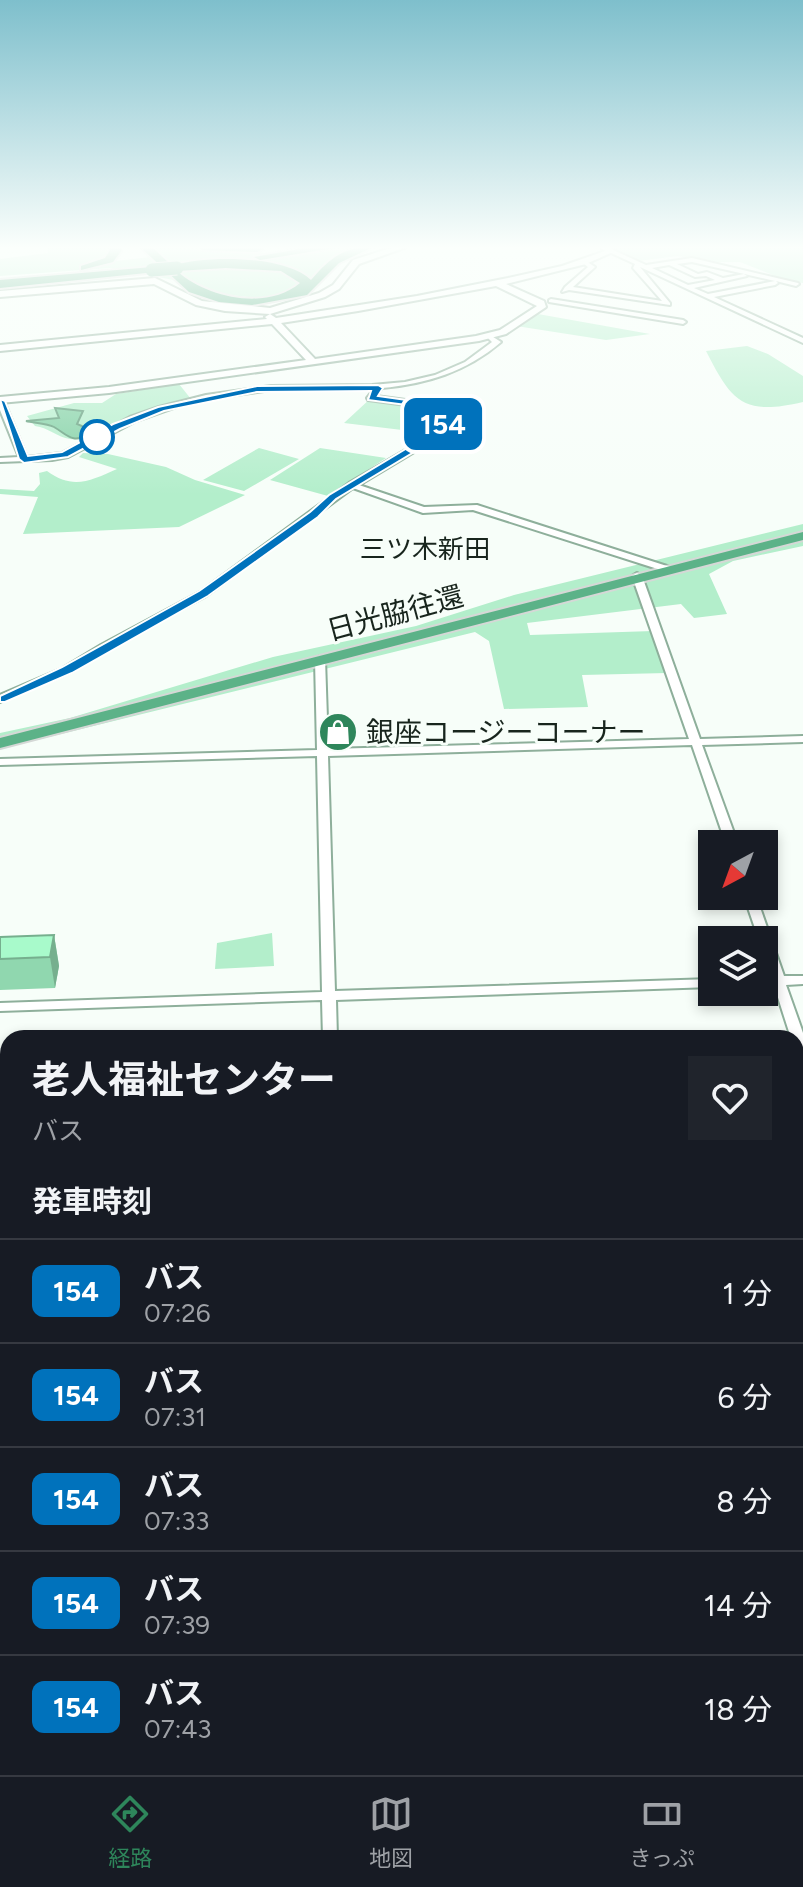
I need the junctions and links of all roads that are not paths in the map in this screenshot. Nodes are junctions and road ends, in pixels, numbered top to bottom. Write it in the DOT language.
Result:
graph roads {
  1 [pos="192,330"];
  2 [pos="282,330"];
  3 [pos="503,330"];
  4 [pos="779,330"];
  5 [pos="490,337"];
  6 [pos="803,341"];
  7 [pos="0,348"];
  8 [pos="313,362"];
  9 [pos="226,375"];
  10 [pos="378,388"];
  11 [pos="238,392"];
  12 [pos="0,400"];
  13 [pos="24,459"];
  14 [pos="0,460"];
  15 [pos="352,485"];
  16 [pos="803,536"];
  17 [pos="667,569"];
  18 [pos="637,576"];
  19 [pos="320,659"];
  20 [pos="0,699"];
  21 [pos="803,739"];
  22 [pos="697,742"];
  23 [pos="0,743"];
  24 [pos="322,752"];
  25 [pos="0,762"];
  26 [pos="727,830"];
  27 [pos="755,910"];
  28 [pos="803,980"];
  29 [pos="779,981"];
  30 [pos="698,983"];
  31 [pos="330,994"];
  32 [pos="0,1007"];
  33 [pos="330,1030"];
  34 [pos="795,1030"];
  1 -- 7 [label="street"];
  2 -- 8 [label="street"];
  3 -- 5 [label="street"];
  4 -- 6 [label="street"];
  5 -- 8 [label="street"];
  5 -- 10 [label="street"];
  8 -- 9 [label="street"];
  9 -- 11 [label="street"];
  9 -- 12 [label="street"];
  10 -- 11 [label="street"];
  10 -- 15 [label="street"];
  11 -- 13 [label="street"];
  12 -- 13 [label="street"];
  13 -- 14 [label="street"];
  15 -- 17 [label="street"];
  15 -- 20 [label="street"];
  16 -- 17 [label="highway, 日光脇往還"];
  17 -- 18 [label="highway, 日光脇往還"];
  18 -- 19 [label="highway, 日光脇往還"];
  18 -- 22 [label="street"];
  19 -- 23 [label="highway, 日光脇往還"];
  19 -- 24 [label="street"];
  21 -- 22 [label="street"];
  22 -- 24 [label="street"];
  22 -- 26 [label="street"];
  24 -- 25 [label="street"];
  24 -- 31 [label="street"];
  27 -- 29 [label="street"];
  28 -- 29 [label="street"];
  29 -- 34 [label="street"];
  30 -- 31 [label="street"];
  31 -- 32 [label="street"];
  31 -- 33 [label="street"];
}
